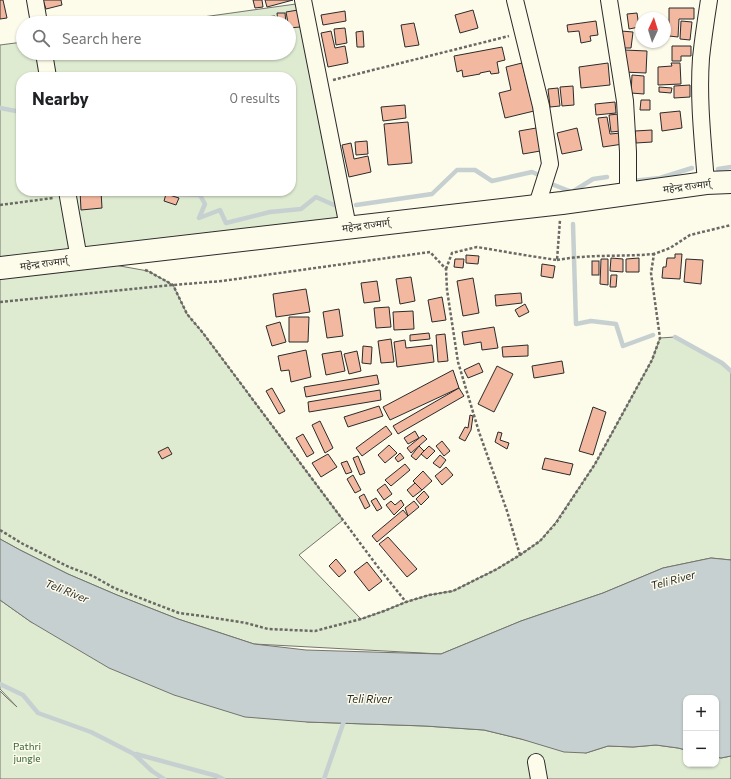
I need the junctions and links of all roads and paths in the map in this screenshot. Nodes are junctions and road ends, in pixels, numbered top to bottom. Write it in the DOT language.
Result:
graph roads {
  1 [pos="35,0"];
  2 [pos="302,0"];
  3 [pos="515,0"];
  4 [pos="609,0"];
  5 [pos="709,0"];
  6 [pos="37,16"];
  7 [pos="523,33"];
  8 [pos="45,60"];
  9 [pos="47,72"];
  10 [pos="319,84"];
  11 [pos="731,182"];
  12 [pos="706,183"];
  13 [pos="628,194"];
  14 [pos="56,196"];
  15 [pos="68,196"];
  16 [pos="562,203"];
  17 [pos="0,205"];
  18 [pos="537,205"];
  19 [pos="731,225"];
  20 [pos="348,227"];
  21 [pos="654,254"];
  22 [pos="79,259"];
  23 [pos="557,260"];
  24 [pos="0,268"];
  25 [pos="141,269"];
  26 [pos="446,269"];
  27 [pos="172,285"];
  28 [pos="0,302"];
  29 [pos="0,530"];
  30 [pos="520,555"];
  31 [pos="406,602"];
  32 [pos="536,762"];
  33 [pos="539,779"];
  1 -- 6 [label="street"];
  2 -- 10 [label="street"];
  3 -- 7 [label="street"];
  4 -- 13 [label="street"];
  5 -- 12 [label="street"];
  7 -- 10 [label="path"];
  7 -- 18 [label="street"];
  8 -- 9 [label="street"];
  10 -- 20 [label="street"];
  11 -- 12 [label="highway, महेन्द्र राज्मार्ग्"];
  12 -- 13 [label="highway, महेन्द्र राज्मार्ग्"];
  13 -- 16 [label="highway, महेन्द्र राज्मार्ग्"];
  14 -- 17 [label="path"];
  15 -- 22 [label="street"];
  16 -- 18 [label="highway, महेन्द्र राज्मार्ग्"];
  16 -- 23 [label="path"];
  18 -- 20 [label="highway, महेन्द्र राज्मार्ग्"];
  19 -- 21 [label="path"];
  20 -- 22 [label="highway, महेन्द्र राज्मार्ग्"];
  21 -- 23 [label="path"];
  21 -- 30 [label="path"];
  22 -- 24 [label="highway, महेन्द्र राज्मार्ग्"];
  23 -- 26 [label="path"];
  25 -- 27 [label="path"];
  26 -- 27 [label="path"];
  26 -- 30 [label="path"];
  27 -- 28 [label="path"];
  27 -- 31 [label="path"];
  29 -- 31 [label="path"];
  30 -- 31 [label="path"];
  32 -- 33 [label="street"];
}
